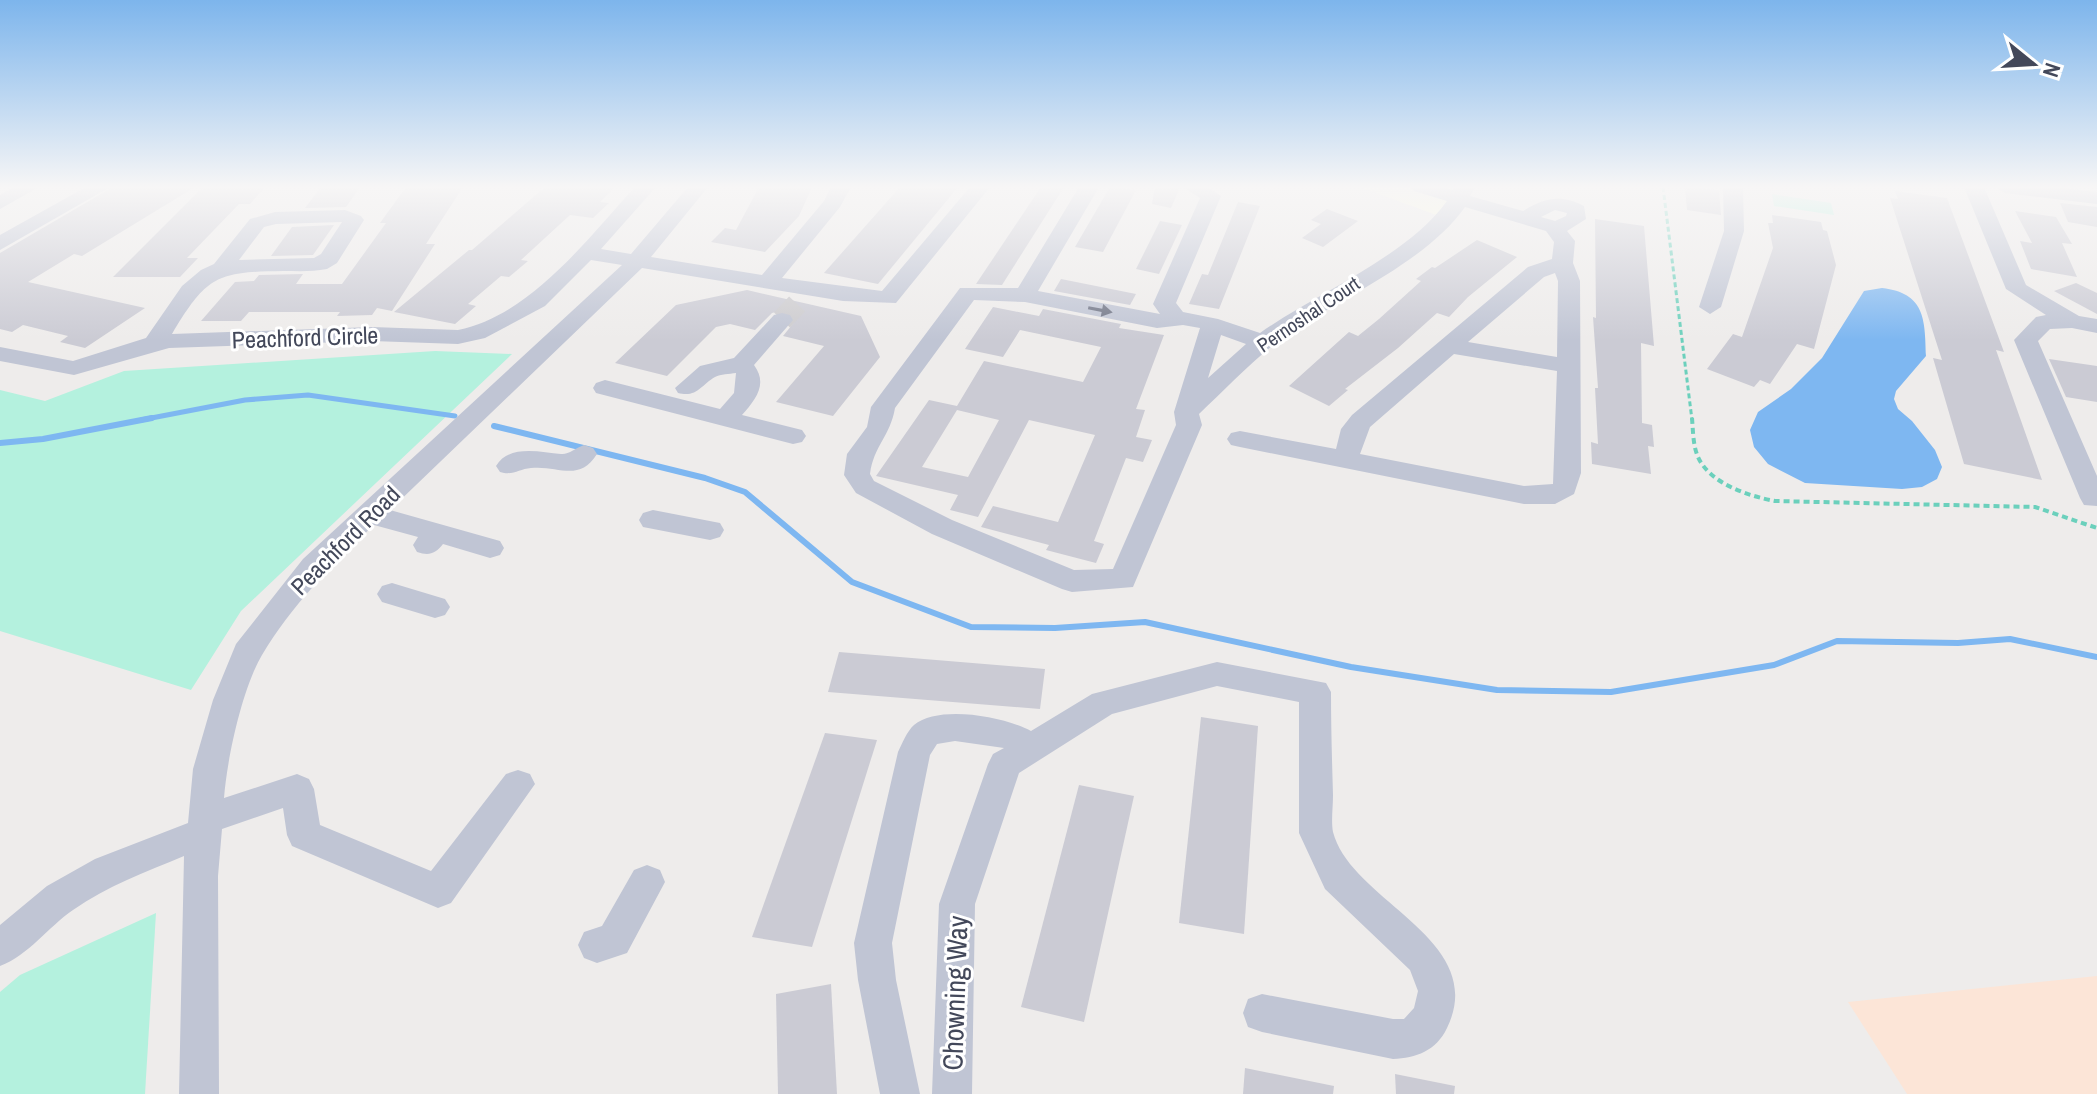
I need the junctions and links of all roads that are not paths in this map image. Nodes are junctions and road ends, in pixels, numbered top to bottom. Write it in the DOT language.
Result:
graph roads {
  1 [pos="245,238"];
  2 [pos="342,238"];
  3 [pos="600,238"];
  4 [pos="657,238"];
  5 [pos="804,238"];
  6 [pos="938,238"];
  7 [pos="1059,238"];
  8 [pos="1193,238"];
  9 [pos="1420,238"];
  10 [pos="1563,238"];
  11 [pos="1732,238"];
  12 [pos="1996,238"];
  13 [pos="586,253"];
  14 [pos="638,261"];
  15 [pos="1562,263"];
  16 [pos="221,269"];
  17 [pos="769,280"];
  18 [pos="1025,295"];
  19 [pos="1710,307"];
  20 [pos="1175,316"];
  21 [pos="782,320"];
  22 [pos="2072,321"];
  23 [pos="1212,325"];
  24 [pos="2097,326"];
  25 [pos="1262,342"];
  26 [pos="155,343"];
  27 [pos="1449,346"];
  28 [pos="0,354"];
  29 [pos="742,364"];
  30 [pos="1569,366"];
  31 [pos="605,388"];
  32 [pos="687,388"];
  33 [pos="1186,412"];
  34 [pos="725,419"];
  35 [pos="793,436"];
  36 [pos="1240,439"];
  37 [pos="584,454"];
  38 [pos="1346,460"];
  39 [pos="509,466"];
  40 [pos="2093,498"];
  41 [pos="367,514"];
  42 [pos="653,520"];
  43 [pos="710,530"];
  44 [pos="490,548"];
  45 [pos="392,594"];
  46 [pos="435,607"];
  47 [pos="1023,754"];
  48 [pos="518,784"];
  49 [pos="204,826"];
  50 [pos="647,882"];
  51 [pos="597,945"];
  52 [pos="0,948"];
  53 [pos="1262,1013"];
  54 [pos="199,1094"];
  55 [pos="900,1094"];
  56 [pos="952,1094"];
  1 -- 16 [label="street"];
  2 -- 16 [label="street"];
  3 -- 13 [label="street, Peachford Circle"];
  4 -- 14 [label="street, Peachford Road"];
  5 -- 17 [label="street"];
  6 -- 17 [label="street"];
  7 -- 18 [label="street"];
  8 -- 20 [label="street"];
  9 -- 25 [label="street, Pernoshal Court"];
  10 -- 15 [label="street"];
  11 -- 19 [label="street"];
  12 -- 22 [label="street"];
  13 -- 14 [label="street"];
  13 -- 26 [label="street, Peachford Circle"];
  14 -- 17 [label="street"];
  14 -- 41 [label="street, Peachford Road"];
  15 -- 27 [label="street"];
  15 -- 30 [label="street"];
  16 -- 26 [label="street"];
  18 -- 20 [label="street, one-way"];
  18 -- 33 [label="street"];
  20 -- 23 [label="street"];
  21 -- 29 [label="street"];
  22 -- 24 [label="street"];
  22 -- 40 [label="street"];
  23 -- 25 [label="street"];
  23 -- 33 [label="street"];
  25 -- 33 [label="street, Pernoshal Court"];
  26 -- 28 [label="street, Peachford Circle"];
  27 -- 30 [label="street"];
  27 -- 38 [label="street"];
  29 -- 32 [label="street"];
  29 -- 34 [label="street"];
  30 -- 38 [label="street"];
  31 -- 34 [label="street"];
  34 -- 35 [label="street"];
  36 -- 38 [label="street"];
  37 -- 39 [label="street"];
  41 -- 44 [label="street"];
  41 -- 49 [label="street, Peachford Road"];
  42 -- 43 [label="street"];
  45 -- 46 [label="street"];
  47 -- 53 [label="street"];
  47 -- 55 [label="street"];
  47 -- 56 [label="street, Chowning Way"];
  48 -- 49 [label="street"];
  49 -- 52 [label="street"];
  49 -- 54 [label="street, Peachford Road"];
  50 -- 51 [label="street"];
}
